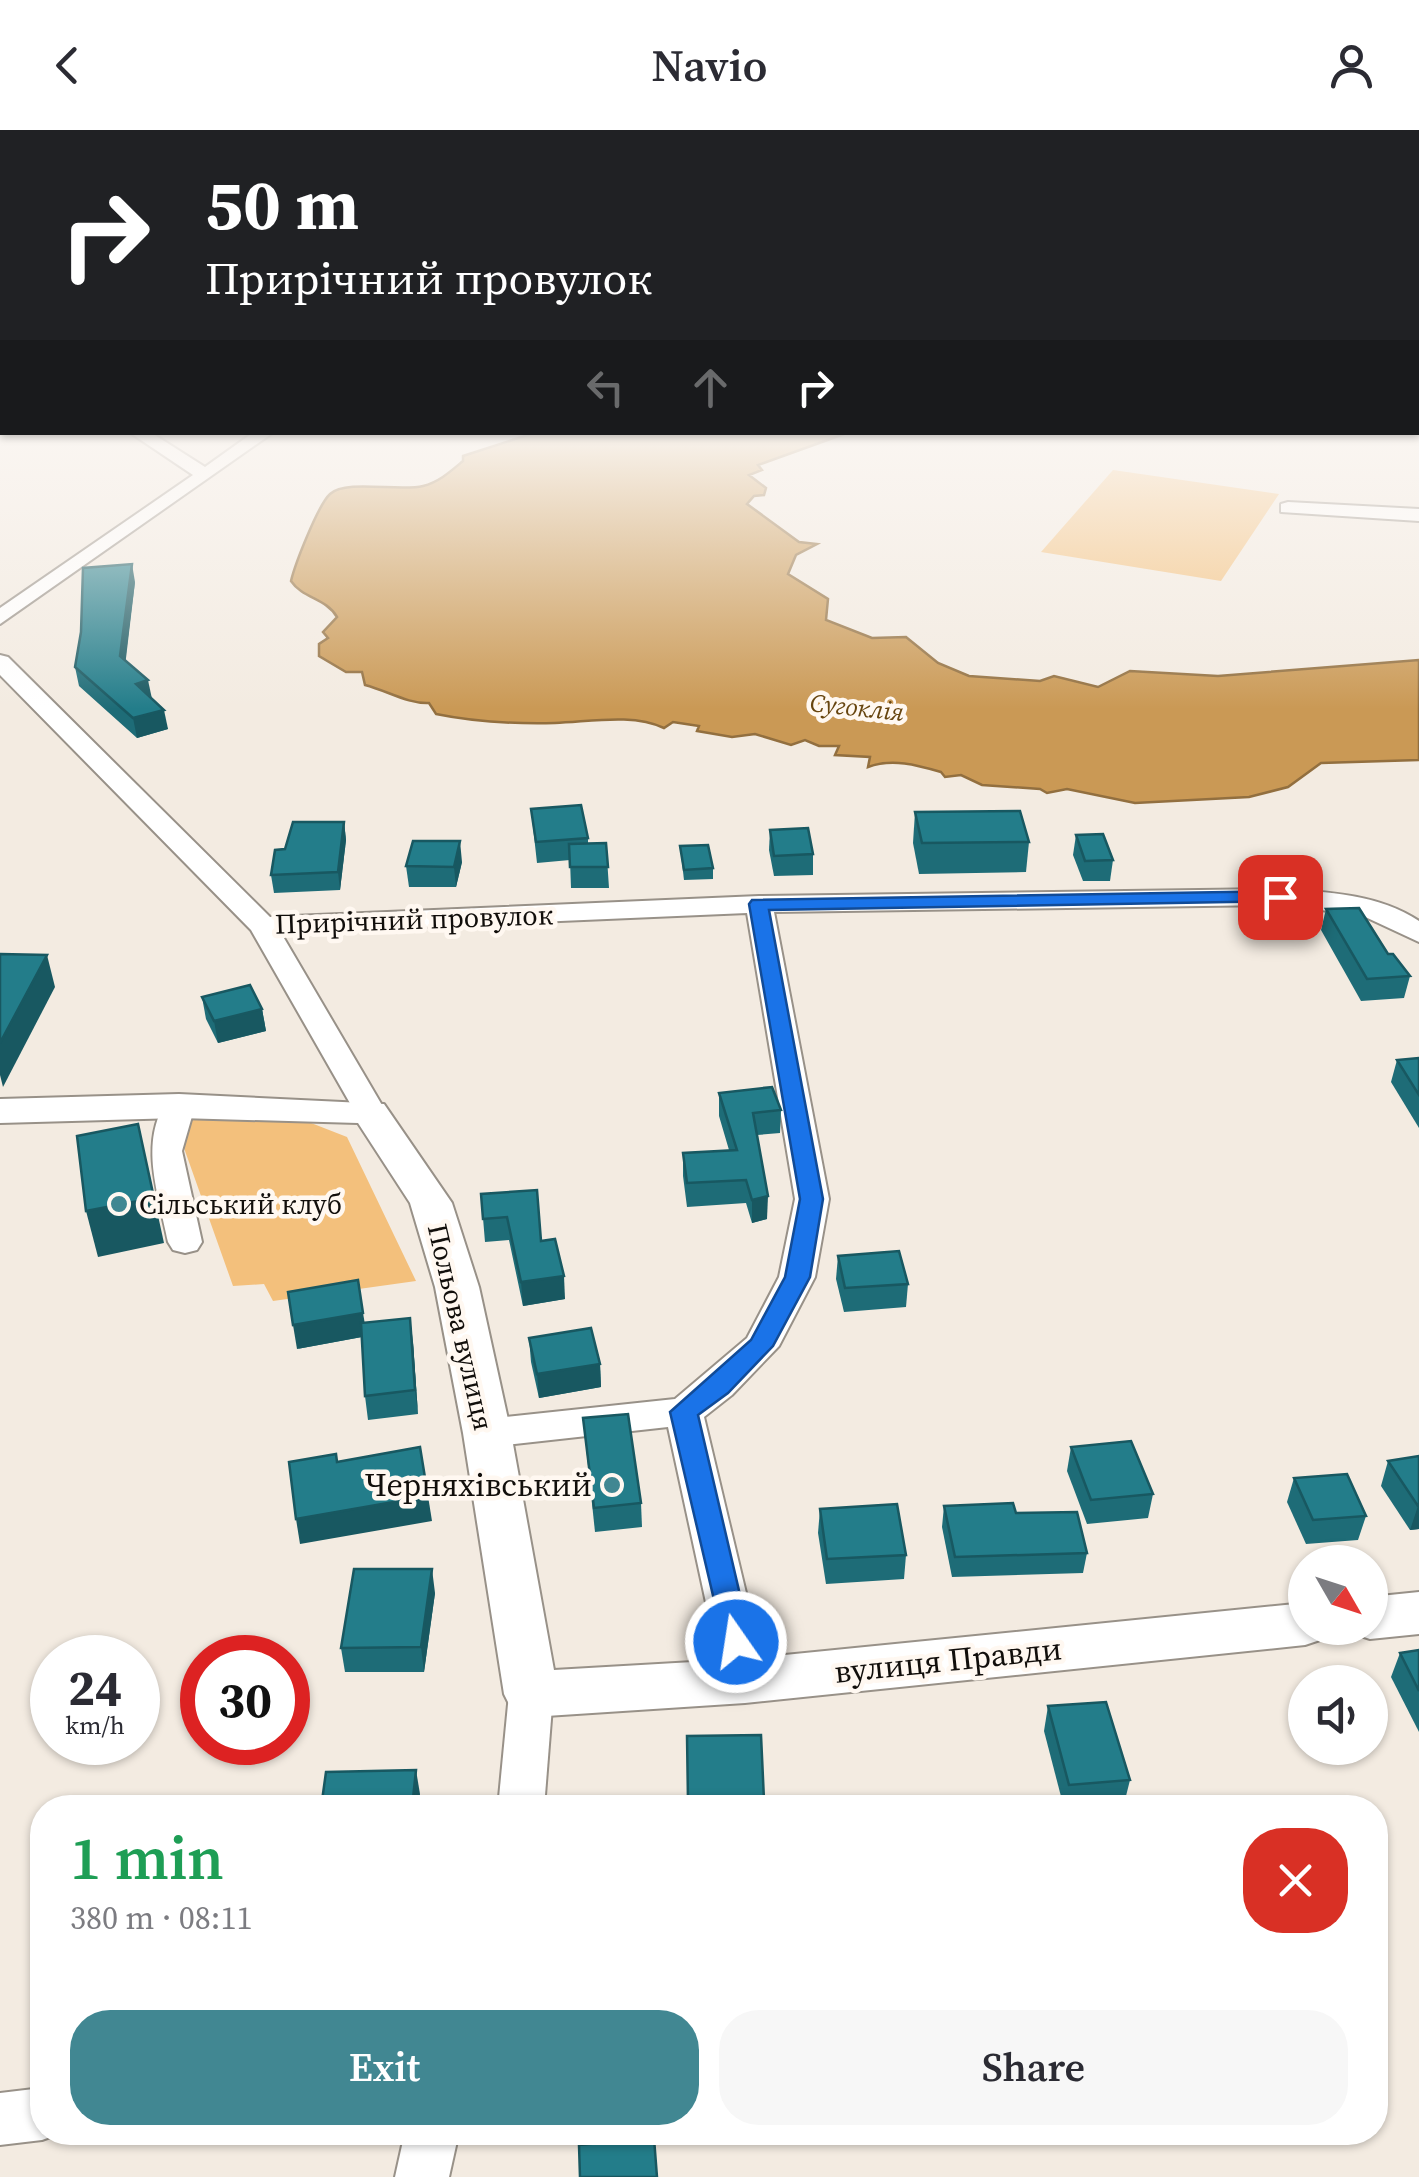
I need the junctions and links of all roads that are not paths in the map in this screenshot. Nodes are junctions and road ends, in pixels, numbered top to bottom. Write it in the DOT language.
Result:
graph roads {
  1 [pos="141,519"];
  2 [pos="0,618"];
  3 [pos="0,662"];
  4 [pos="759,904"];
  5 [pos="263,926"];
  6 [pos="1419,934"];
  7 [pos="178,1106"];
  8 [pos="0,1111"];
  9 [pos="370,1112"];
  10 [pos="184,1242"];
  11 [pos="684,1412"];
  12 [pos="487,1433"];
  13 [pos="1419,1613"];
  14 [pos="1388,1616"];
  15 [pos="1288,1626"];
  16 [pos="745,1681"];
  17 [pos="532,1694"];
  18 [pos="522,1795"];
  19 [pos="30,2115"];
  20 [pos="0,2119"];
  21 [pos="429,2145"];
  22 [pos="422,2177"];
  1 -- 2 [label="street"];
  3 -- 5 [label="street, Прирічний провулок"];
  4 -- 5 [label="street, Прирічний провулок"];
  4 -- 6 [label="street, Прирічний провулок"];
  4 -- 11 [label="street"];
  5 -- 9 [label="street"];
  7 -- 8 [label="street"];
  7 -- 9 [label="street"];
  7 -- 10 [label="street"];
  9 -- 12 [label="street, Польова вулиця"];
  11 -- 12 [label="street"];
  11 -- 16 [label="street"];
  12 -- 17 [label="street, Польова вулиця"];
  13 -- 14 [label="street"];
  15 -- 16 [label="street, вулиця Правди"];
  16 -- 17 [label="street, вулиця Правди"];
  17 -- 18 [label="street, Польова вулиця"];
  19 -- 20 [label="street"];
  21 -- 22 [label="street"];
}
